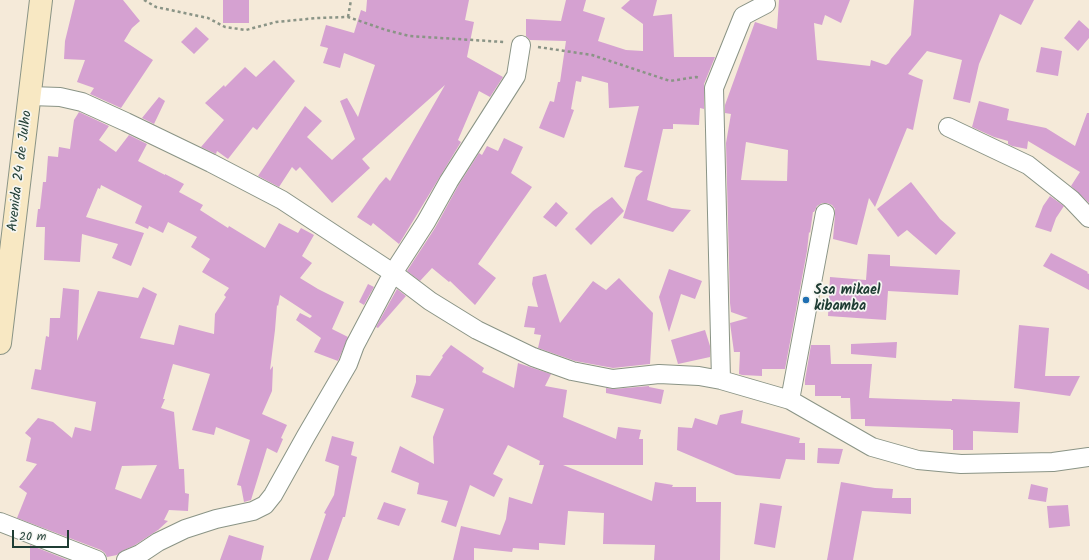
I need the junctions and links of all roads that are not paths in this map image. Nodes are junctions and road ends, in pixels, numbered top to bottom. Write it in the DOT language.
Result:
graph roads {
  1 [pos="41,0"];
  2 [pos="766,4"];
  3 [pos="521,45"];
  4 [pos="30,96"];
  5 [pos="948,127"];
  6 [pos="825,213"];
  7 [pos="1089,218"];
  8 [pos="393,273"];
  9 [pos="0,343"];
  10 [pos="721,380"];
  11 [pos="790,400"];
  12 [pos="1089,457"];
  13 [pos="0,522"];
  14 [pos="97,560"];
  15 [pos="126,560"];
  1 -- 4 [label="street, Avenida 24 de Julho"];
  2 -- 10 [label="street"];
  3 -- 8 [label="street"];
  4 -- 8 [label="street"];
  4 -- 9 [label="street, Avenida 24 de Julho"];
  5 -- 7 [label="street"];
  6 -- 11 [label="street"];
  8 -- 10 [label="street"];
  8 -- 15 [label="street"];
  10 -- 11 [label="street"];
  11 -- 12 [label="street"];
  13 -- 14 [label="street"];
}
